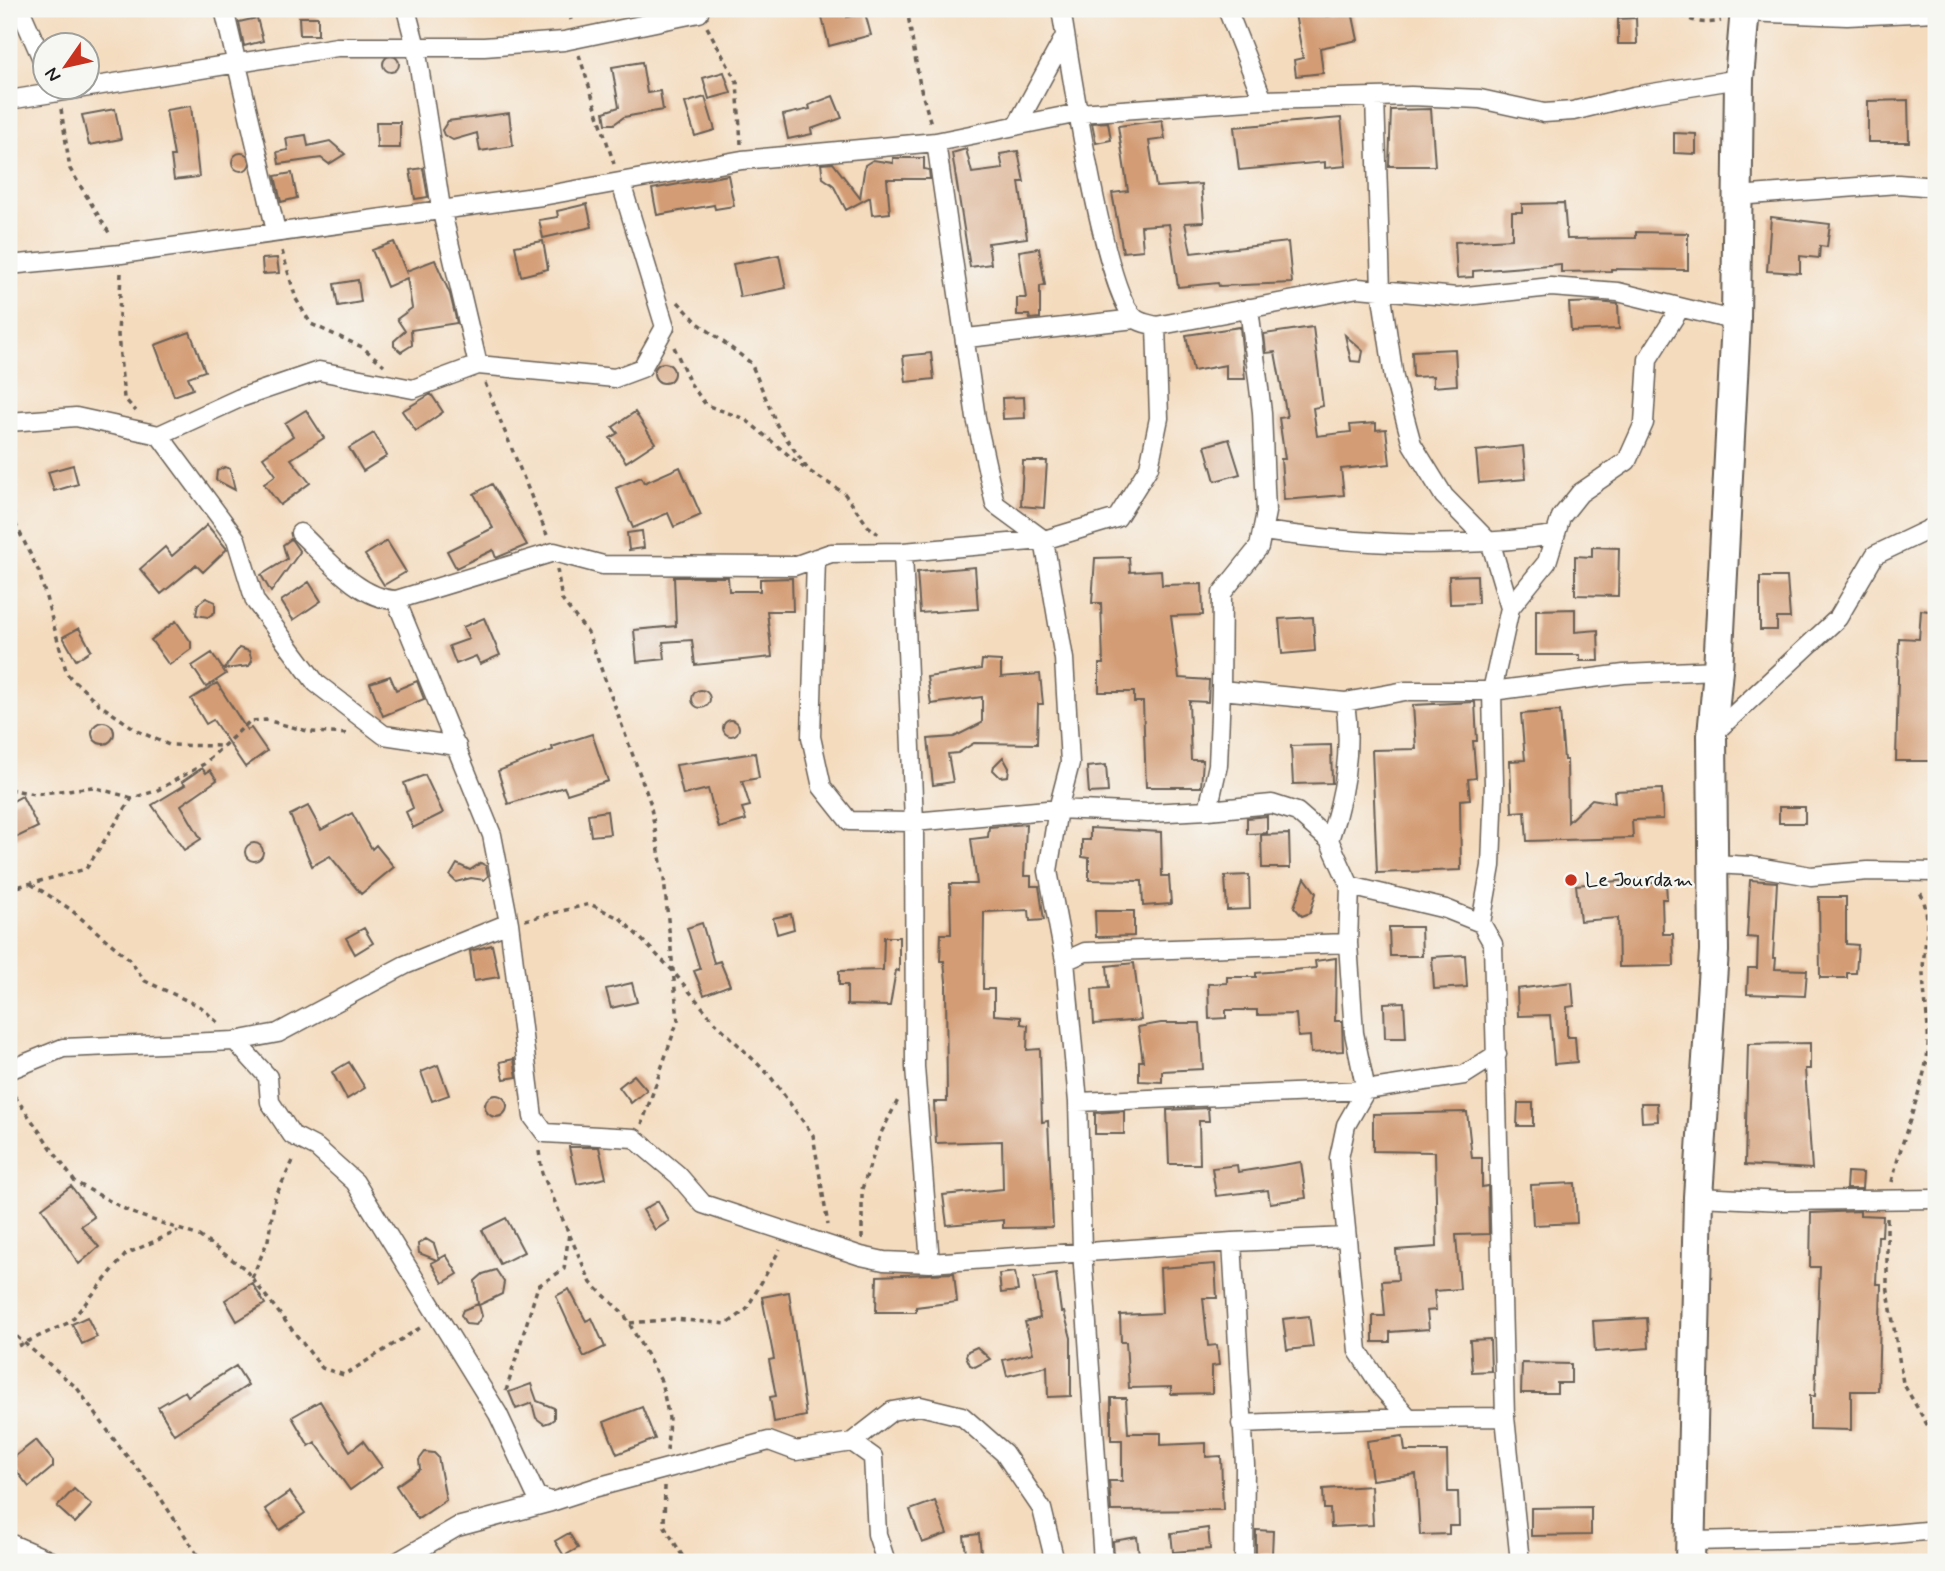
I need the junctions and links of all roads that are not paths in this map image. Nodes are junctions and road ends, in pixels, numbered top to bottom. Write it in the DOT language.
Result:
graph roads {
  1 [pos="20,9"];
  2 [pos="224,9"];
  3 [pos="406,9"];
  4 [pos="1060,9"];
  5 [pos="1227,9"];
  6 [pos="699,11"];
  7 [pos="1745,11"];
  8 [pos="1936,12"];
  9 [pos="32,36"];
  10 [pos="1065,36"];
  11 [pos="416,47"];
  12 [pos="237,61"];
  13 [pos="1739,79"];
  14 [pos="102,84"];
  15 [pos="32,96"];
  16 [pos="1375,97"];
  17 [pos="9,100"];
  18 [pos="1263,100"];
  19 [pos="1079,113"];
  20 [pos="1018,123"];
  21 [pos="936,142"];
  22 [pos="621,183"];
  23 [pos="1936,187"];
  24 [pos="1737,196"];
  25 [pos="441,208"];
  26 [pos="276,231"];
  27 [pos="9,265"];
  28 [pos="1381,290"];
  29 [pos="1250,308"];
  30 [pos="1679,310"];
  31 [pos="1135,318"];
  32 [pos="1735,321"];
  33 [pos="1156,326"];
  34 [pos="967,338"];
  35 [pos="478,365"];
  36 [pos="9,422"];
  37 [pos="159,435"];
  38 [pos="1936,526"];
  39 [pos="1263,531"];
  40 [pos="300,533"];
  41 [pos="1555,535"];
  42 [pos="1044,540"];
  43 [pos="1491,544"];
  44 [pos="902,552"];
  45 [pos="816,558"];
  46 [pos="396,600"];
  47 [pos="1510,608"];
  48 [pos="1718,670"];
  49 [pos="1221,690"];
  50 [pos="1492,691"];
  51 [pos="1345,702"];
  52 [pos="1712,735"];
  53 [pos="457,746"];
  54 [pos="1058,809"];
  55 [pos="1208,810"];
  56 [pos="914,822"];
  57 [pos="1329,840"];
  58 [pos="1713,864"];
  59 [pos="1936,872"];
  60 [pos="1350,886"];
  61 [pos="509,923"];
  62 [pos="1481,923"];
  63 [pos="1348,943"];
  64 [pos="1065,961"];
  65 [pos="234,1041"];
  66 [pos="1497,1054"];
  67 [pos="9,1070"];
  68 [pos="1366,1090"];
  69 [pos="1078,1102"];
  70 [pos="1698,1197"];
  71 [pos="1936,1199"];
  72 [pos="1347,1237"];
  73 [pos="1232,1242"];
  74 [pos="1082,1250"];
  75 [pos="930,1263"];
  76 [pos="1505,1417"];
  77 [pos="1409,1418"];
  78 [pos="1241,1424"];
  79 [pos="852,1442"];
  80 [pos="551,1502"];
  81 [pos="1936,1530"];
  82 [pos="14,1547"];
  83 [pos="1691,1552"];
  84 [pos="53,1562"];
  85 [pos="397,1562"];
  86 [pos="887,1562"];
  87 [pos="1055,1562"];
  88 [pos="1103,1562"];
  89 [pos="1244,1562"];
  90 [pos="1520,1562"];
  1 -- 9 [label="street"];
  2 -- 12 [label="street"];
  3 -- 11 [label="street"];
  4 -- 10 [label="street"];
  5 -- 18 [label="street"];
  6 -- 11 [label="street"];
  7 -- 8 [label="street"];
  7 -- 13 [label="main road"];
  10 -- 19 [label="street"];
  10 -- 20 [label="street"];
  11 -- 12 [label="street"];
  11 -- 25 [label="street"];
  12 -- 14 [label="street"];
  12 -- 26 [label="street"];
  13 -- 16 [label="street"];
  13 -- 24 [label="main road"];
  15 -- 17 [label="street"];
  16 -- 18 [label="street"];
  16 -- 28 [label="street"];
  18 -- 19 [label="street"];
  19 -- 20 [label="street"];
  19 -- 31 [label="street"];
  20 -- 21 [label="street"];
  21 -- 22 [label="street"];
  21 -- 34 [label="street"];
  22 -- 25 [label="street"];
  22 -- 35 [label="street"];
  23 -- 24 [label="street"];
  24 -- 32 [label="main road"];
  25 -- 26 [label="street"];
  25 -- 35 [label="street"];
  26 -- 27 [label="street"];
  28 -- 29 [label="street"];
  28 -- 30 [label="street"];
  28 -- 43 [label="street"];
  29 -- 33 [label="street"];
  29 -- 39 [label="street"];
  30 -- 32 [label="street"];
  30 -- 41 [label="street"];
  31 -- 33 [label="street"];
  31 -- 34 [label="street"];
  32 -- 48 [label="main road"];
  33 -- 42 [label="street"];
  34 -- 42 [label="street"];
  35 -- 37 [label="street"];
  36 -- 37 [label="street"];
  37 -- 53 [label="street"];
  38 -- 52 [label="street"];
  39 -- 43 [label="street"];
  39 -- 49 [label="street"];
  40 -- 46 [label="street"];
  41 -- 43 [label="street"];
  41 -- 47 [label="street"];
  42 -- 44 [label="street"];
  42 -- 54 [label="street"];
  43 -- 47 [label="street"];
  44 -- 45 [label="street"];
  44 -- 56 [label="street"];
  45 -- 46 [label="street"];
  45 -- 56 [label="street"];
  46 -- 53 [label="street"];
  47 -- 50 [label="street"];
  48 -- 50 [label="street"];
  48 -- 52 [label="main road"];
  49 -- 51 [label="street"];
  49 -- 55 [label="street"];
  50 -- 51 [label="street"];
  50 -- 62 [label="street"];
  51 -- 57 [label="street"];
  52 -- 58 [label="main road"];
  53 -- 61 [label="street"];
  54 -- 55 [label="street"];
  54 -- 56 [label="street"];
  54 -- 64 [label="street"];
  55 -- 57 [label="street"];
  56 -- 75 [label="street"];
  57 -- 60 [label="street"];
  58 -- 59 [label="street"];
  58 -- 70 [label="main road"];
  60 -- 62 [label="street"];
  60 -- 63 [label="street"];
  61 -- 65 [label="street"];
  61 -- 75 [label="street"];
  62 -- 66 [label="street"];
  63 -- 64 [label="street"];
  63 -- 68 [label="street"];
  64 -- 69 [label="street"];
  65 -- 67 [label="street"];
  65 -- 80 [label="street"];
  66 -- 68 [label="street"];
  66 -- 76 [label="street"];
  68 -- 69 [label="street"];
  68 -- 72 [label="street"];
  69 -- 74 [label="street"];
  70 -- 71 [label="street"];
  70 -- 83 [label="main road"];
  72 -- 73 [label="street"];
  72 -- 77 [label="street"];
  73 -- 74 [label="street"];
  73 -- 78 [label="street"];
  74 -- 75 [label="street"];
  74 -- 88 [label="street"];
  76 -- 77 [label="street"];
  76 -- 90 [label="street"];
  77 -- 78 [label="street"];
  78 -- 89 [label="street"];
  79 -- 80 [label="street"];
  79 -- 86 [label="street"];
  79 -- 87 [label="street"];
  80 -- 85 [label="street"];
  81 -- 83 [label="street"];
  82 -- 84 [label="street"];
}
